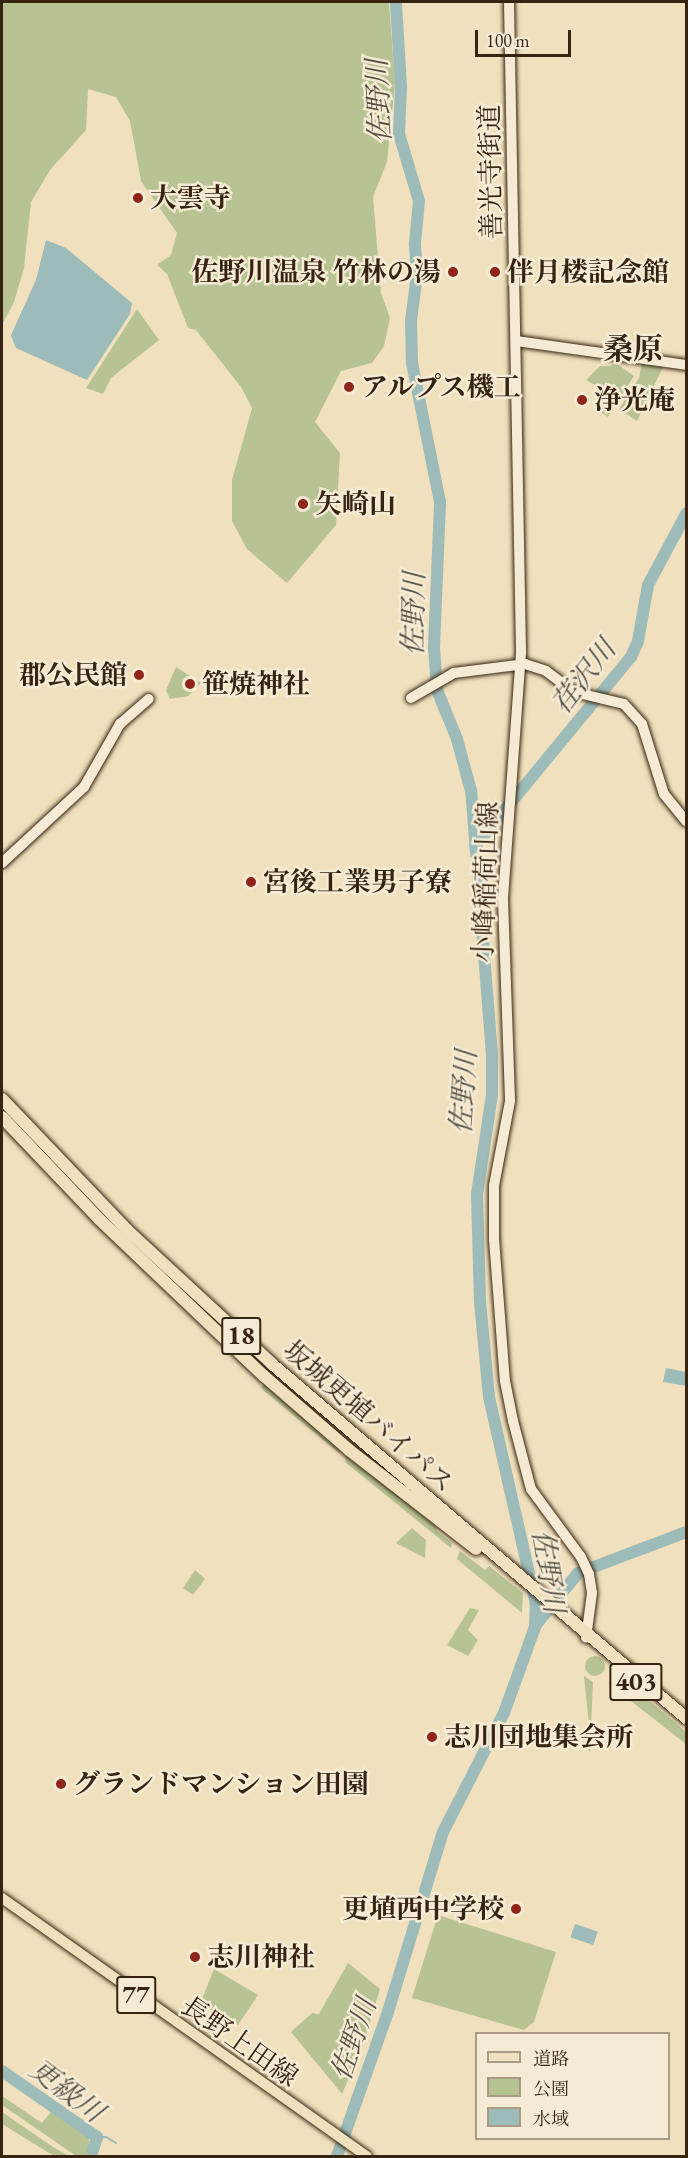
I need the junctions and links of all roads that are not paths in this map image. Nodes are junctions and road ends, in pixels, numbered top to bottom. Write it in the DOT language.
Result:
graph roads {
  1 [pos="509,2"];
  2 [pos="516,341"];
  3 [pos="687,365"];
  4 [pos="520,664"];
  5 [pos="411,698"];
  6 [pos="149,699"];
  7 [pos="687,821"];
  8 [pos="2,862"];
  9 [pos="2,1100"];
  10 [pos="2,1117"];
  11 [pos="493,1558"];
  12 [pos="586,1635"];
  13 [pos="687,1718"];
  14 [pos="687,1725"];
  15 [pos="2,1898"];
  16 [pos="367,2157"];
  1 -- 2 [label="main road, 善光寺街道"];
  2 -- 3 [label="main road"];
  2 -- 4 [label="main road, 小峰稲荷山線"];
  4 -- 5 [label="main road"];
  4 -- 7 [label="main road"];
  4 -- 12 [label="main road, 小峰稲荷山線"];
  6 -- 8 [label="main road"];
  9 -- 11 [label="highway, 坂城更埴バイパス / 18"];
  10 -- 11 [label="highway, 坂城更埴バイパス / 18"];
  11 -- 12 [label="highway, 坂城更埴バイパス / 18"];
  12 -- 13 [label="highway, 403"];
  12 -- 14 [label="highway, 403"];
  15 -- 16 [label="main road, 長野上田線 / 77"];
}
